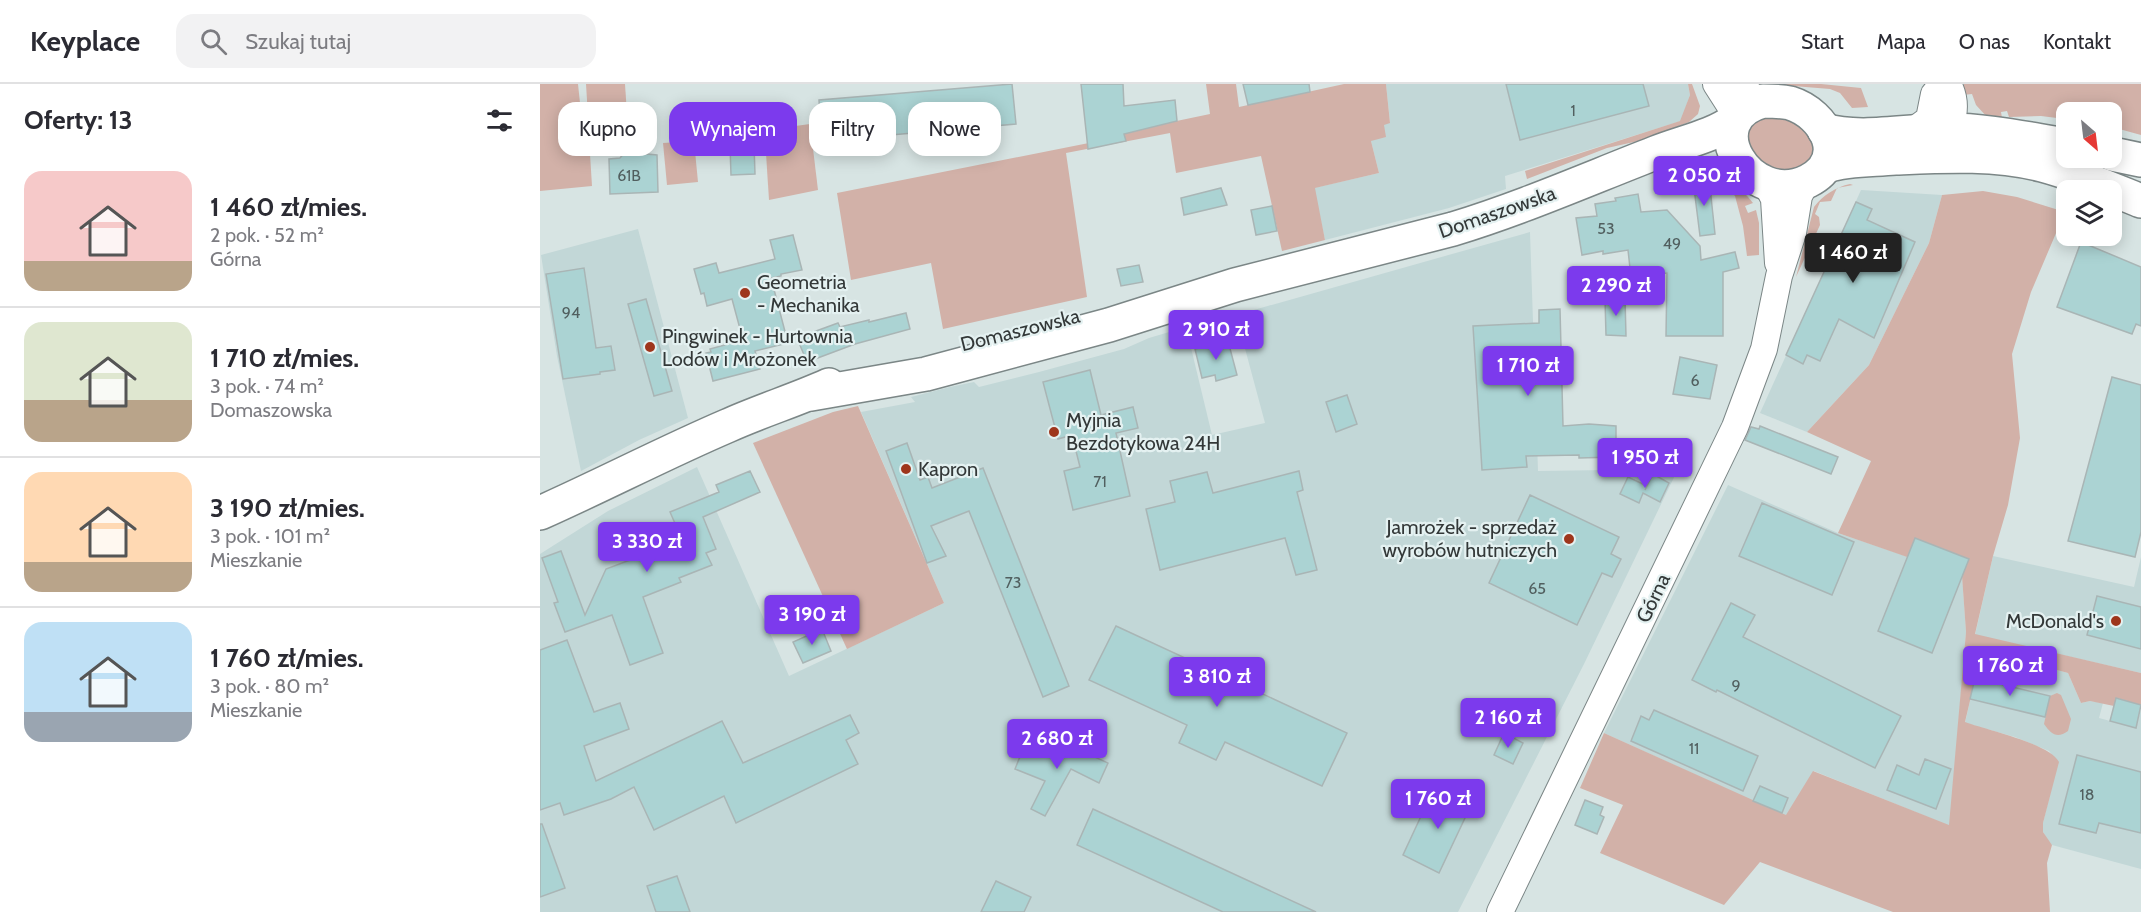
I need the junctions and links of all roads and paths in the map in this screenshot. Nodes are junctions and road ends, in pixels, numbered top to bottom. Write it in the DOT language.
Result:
graph roads {
  1 [pos="1716,84"];
  2 [pos="1946,84"];
  3 [pos="1751,93"];
  4 [pos="1735,120"];
  5 [pos="1824,130"];
  6 [pos="1949,130"];
  7 [pos="2056,144"];
  8 [pos="1910,145"];
  9 [pos="1736,156"];
  10 [pos="2122,156"];
  11 [pos="2141,160"];
  12 [pos="1618,168"];
  13 [pos="1817,174"];
  14 [pos="1766,183"];
  15 [pos="2141,201"];
  16 [pos="1779,276"];
  17 [pos="583,495"];
  18 [pos="540,513"];
  19 [pos="540,525"];
  20 [pos="1500,912"];
  1 -- 4 [label="street"];
  2 -- 6 [label="street"];
  2 -- 8 [label="street"];
  3 -- 4 [label="street"];
  3 -- 5 [label="street"];
  4 -- 9 [label="street"];
  4 -- 12 [label="street, Domaszowska"];
  5 -- 8 [label="street"];
  5 -- 13 [label="street"];
  6 -- 7 [label="street"];
  6 -- 8 [label="street"];
  8 -- 13 [label="street"];
  8 -- 15 [label="street"];
  9 -- 12 [label="street, Domaszowska"];
  9 -- 14 [label="street"];
  10 -- 11 [label="street"];
  12 -- 17 [label="street, Domaszowska"];
  13 -- 14 [label="street"];
  13 -- 16 [label="street, Górna"];
  14 -- 16 [label="street, Górna"];
  16 -- 20 [label="street, Górna"];
  17 -- 18 [label="street, Domaszowska"];
  17 -- 19 [label="street, Domaszowska"];
}
